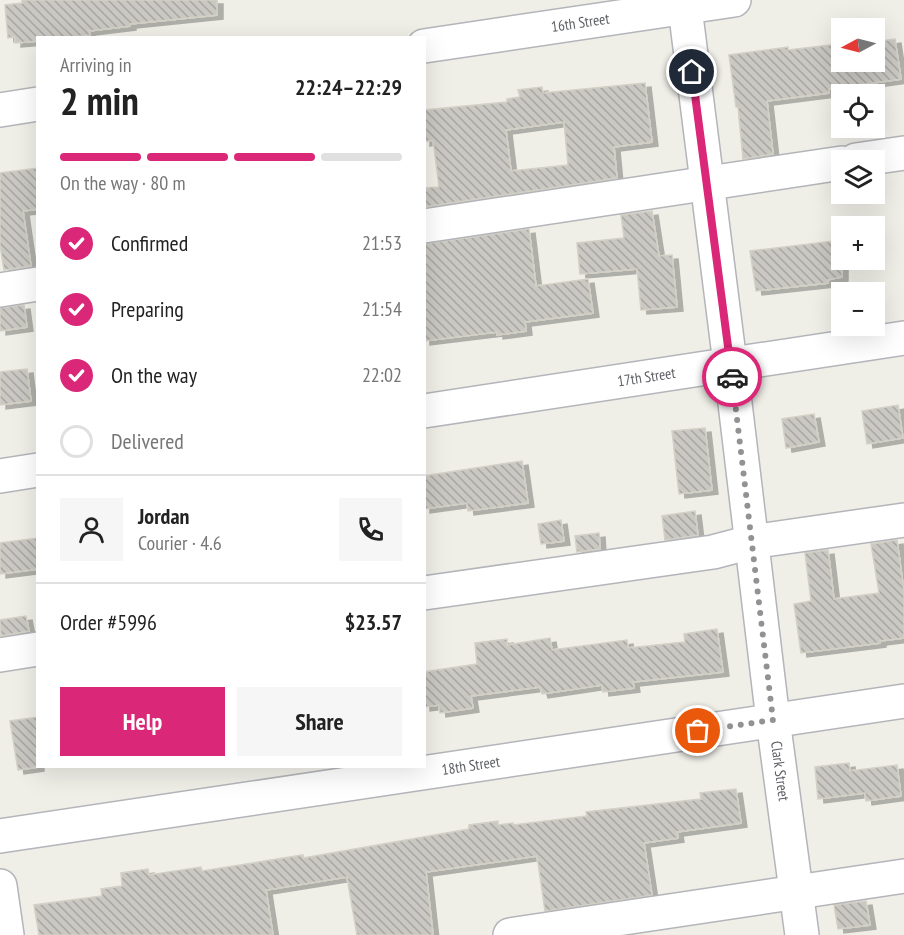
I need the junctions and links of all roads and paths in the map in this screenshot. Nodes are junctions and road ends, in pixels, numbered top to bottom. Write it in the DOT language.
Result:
graph roads {
  1 [pos="734,0"];
  2 [pos="684,4"];
  3 [pos="426,46"];
  4 [pos="36,104"];
  5 [pos="0,110"];
  6 [pos="904,153"];
  7 [pos="885,156"];
  8 [pos="831,165"];
  9 [pos="706,183"];
  10 [pos="426,226"];
  11 [pos="36,284"];
  12 [pos="0,290"];
  13 [pos="904,338"];
  14 [pos="730,364"];
  15 [pos="426,411"];
  16 [pos="36,470"];
  17 [pos="0,476"];
  18 [pos="904,520"];
  19 [pos="751,542"];
  20 [pos="426,593"];
  21 [pos="36,649"];
  22 [pos="0,655"];
  23 [pos="904,701"];
  24 [pos="773,720"];
  25 [pos="0,836"];
  26 [pos="904,876"];
  27 [pos="0,886"];
  28 [pos="797,892"];
  29 [pos="7,935"];
  30 [pos="510,935"];
  31 [pos="802,935"];
  1 -- 2 [label="street, 16th Street"];
  2 -- 3 [label="street, 16th Street"];
  2 -- 9 [label="street, Clark Street"];
  4 -- 5 [label="street"];
  6 -- 7 [label="street"];
  8 -- 9 [label="street"];
  9 -- 10 [label="street"];
  9 -- 14 [label="street, Clark Street"];
  11 -- 12 [label="street"];
  13 -- 14 [label="street, 17th Street"];
  14 -- 15 [label="street, 17th Street"];
  14 -- 19 [label="street, Clark Street"];
  16 -- 17 [label="street"];
  18 -- 19 [label="street"];
  19 -- 20 [label="street"];
  19 -- 24 [label="street, Clark Street"];
  21 -- 22 [label="street"];
  23 -- 24 [label="street, 18th Street"];
  24 -- 25 [label="street, 18th Street"];
  24 -- 28 [label="street, Clark Street"];
  26 -- 28 [label="street"];
  27 -- 29 [label="street"];
  28 -- 30 [label="street"];
  28 -- 31 [label="street, Clark Street"];
}
